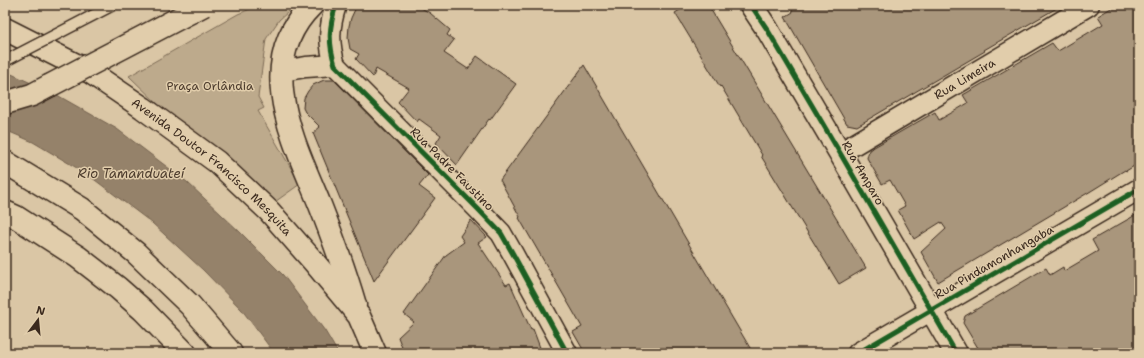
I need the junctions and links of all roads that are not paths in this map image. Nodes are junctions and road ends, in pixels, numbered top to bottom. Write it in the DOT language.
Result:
graph roads {
  1 [pos="113,5"];
  2 [pos="204,5"];
  3 [pos="312,5"];
  4 [pos="336,5"];
  5 [pos="751,5"];
  6 [pos="1089,5"];
  7 [pos="5,29"];
  8 [pos="5,61"];
  9 [pos="335,65"];
  10 [pos="282,71"];
  11 [pos="5,103"];
  12 [pos="840,153"];
  13 [pos="5,162"];
  14 [pos="1139,189"];
  15 [pos="5,212"];
  16 [pos="931,311"];
  17 [pos="359,316"];
  18 [pos="184,353"];
  19 [pos="231,353"];
  20 [pos="375,353"];
  21 [pos="567,353"];
  22 [pos="858,353"];
  23 [pos="956,353"];
  1 -- 8 [label="lane, bridge"];
  2 -- 11 [label="main road, bridge"];
  3 -- 10 [label="main road"];
  4 -- 9 [label="street"];
  5 -- 12 [label="main road, Rua Amparo"];
  6 -- 12 [label="street, Rua Limeira"];
  7 -- 17 [label="main road, Avenida Doutor Francisco Mesquita"];
  9 -- 10 [label="street"];
  9 -- 21 [label="street, Rua Padre Faustino"];
  10 -- 17 [label="main road"];
  12 -- 16 [label="main road, Rua Amparo"];
  13 -- 19 [label="main road"];
  14 -- 16 [label="street, Rua Pindamonhangaba"];
  15 -- 18 [label="main road"];
  16 -- 22 [label="street, Rua Pindamonhangaba"];
  16 -- 23 [label="main road, Rua Amparo"];
  17 -- 20 [label="main road, Avenida Doutor Francisco Mesquita"];
}
